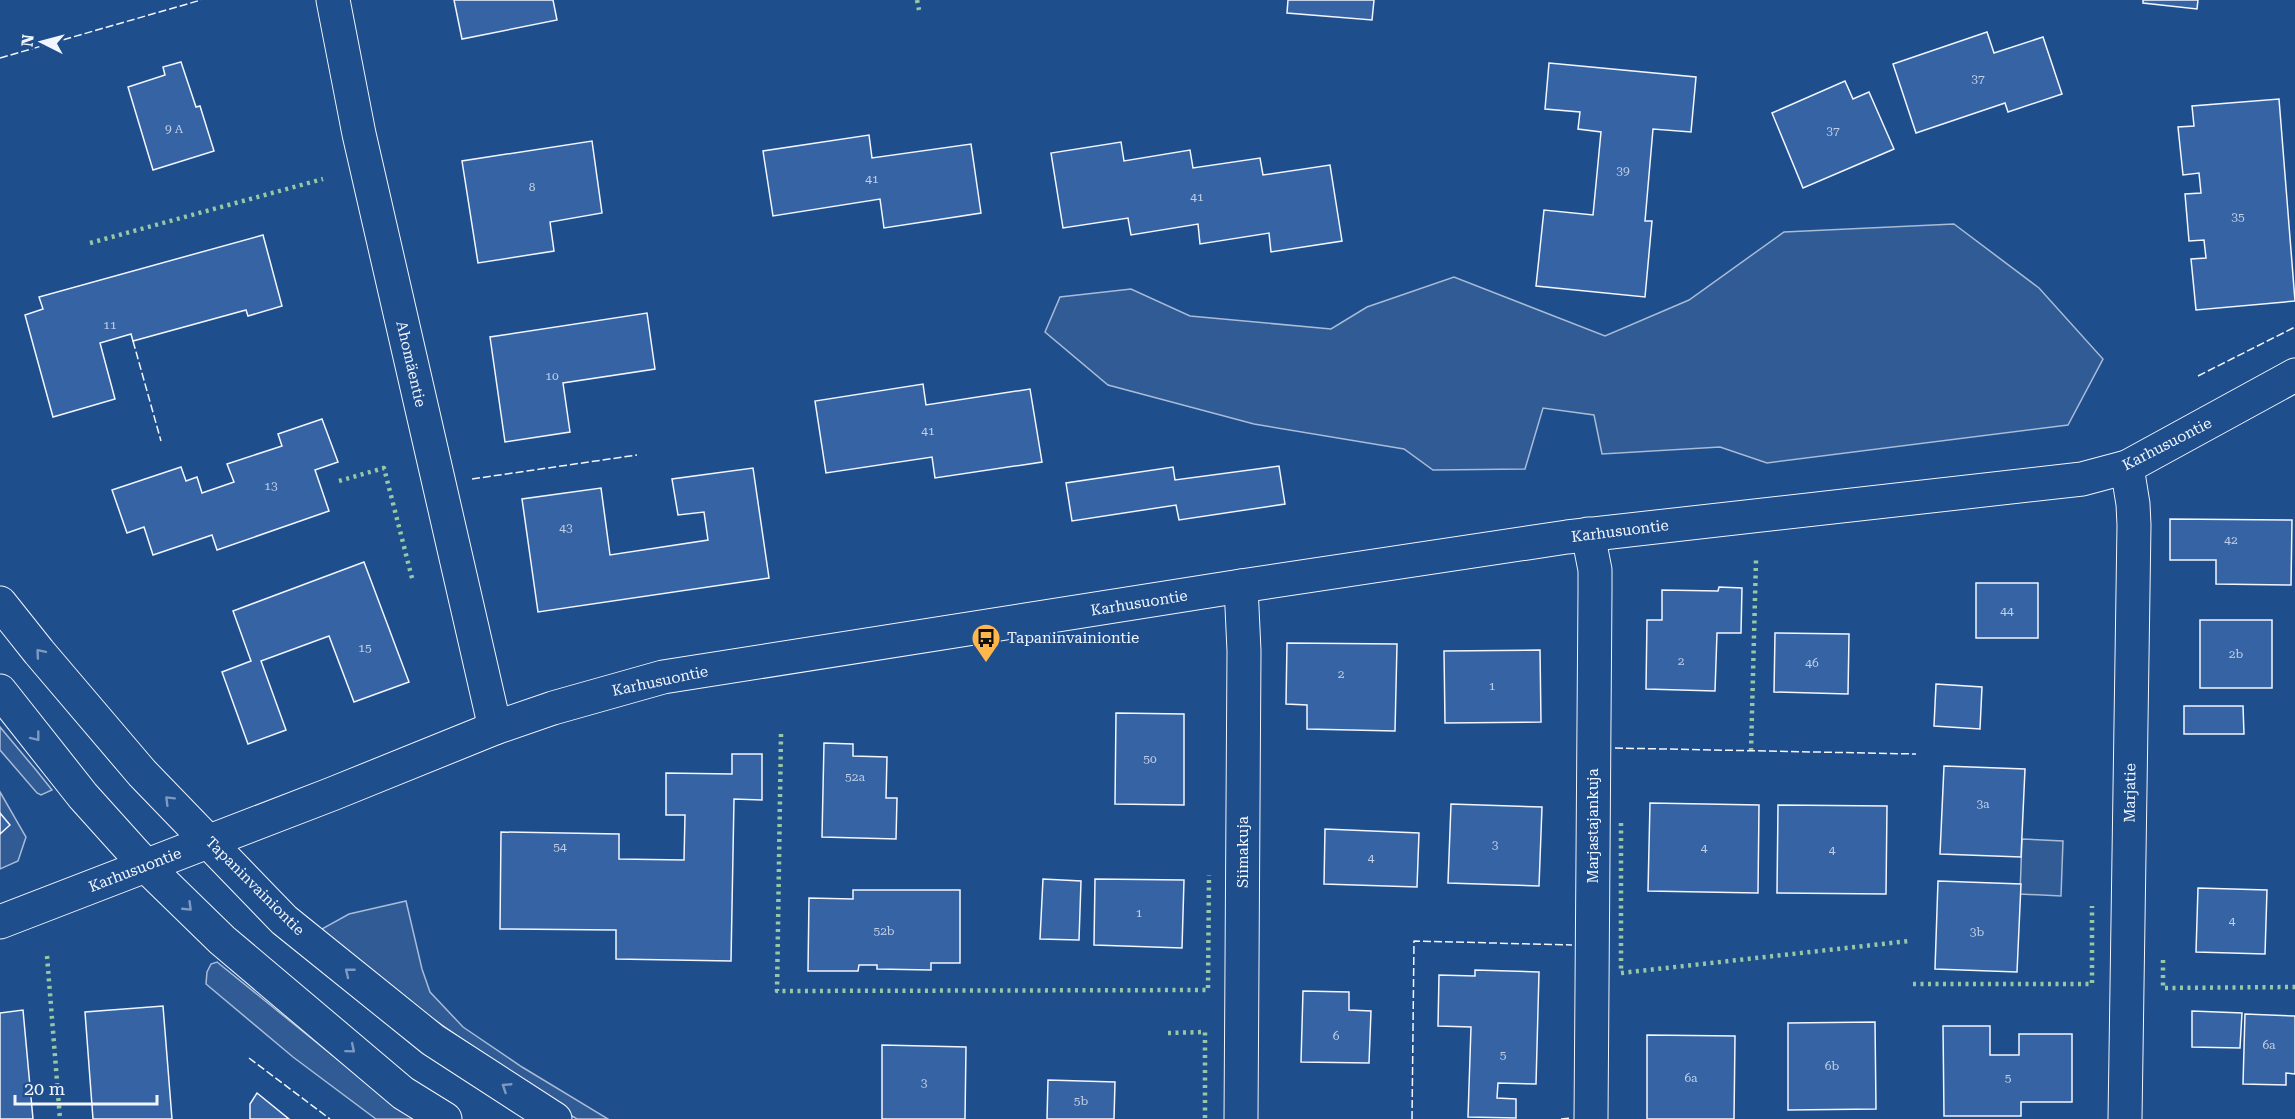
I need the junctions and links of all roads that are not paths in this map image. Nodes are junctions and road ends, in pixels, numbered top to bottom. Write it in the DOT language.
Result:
graph roads {
  1 [pos="333,0"];
  2 [pos="2295,375"];
  3 [pos="2127,467"];
  4 [pos="1588,534"];
  5 [pos="1241,586"];
  6 [pos="0,603"];
  7 [pos="0,691"];
  8 [pos="495,728"];
  9 [pos="210,841"];
  10 [pos="146,866"];
  11 [pos="0,922"];
  12 [pos="445,1119"];
  13 [pos="555,1119"];
  14 [pos="1241,1119"];
  15 [pos="1591,1119"];
  16 [pos="2125,1119"];
  1 -- 8 [label="street, Ahomäentie"];
  2 -- 3 [label="street, Karhusuontie"];
  3 -- 4 [label="street, Karhusuontie"];
  3 -- 16 [label="street, Marjatie"];
  4 -- 5 [label="street, Karhusuontie"];
  4 -- 15 [label="street, Marjastajankuja"];
  5 -- 8 [label="street, Karhusuontie"];
  5 -- 14 [label="street, Siimakuja"];
  9 -- 6 [label="street, Tapaninvainiontie, one-way"];
  7 -- 10 [label="street, one-way"];
  8 -- 9 [label="street, Karhusuontie"];
  9 -- 10 [label="street, Karhusuontie"];
  13 -- 9 [label="street, Tapaninvainiontie, one-way"];
  10 -- 11 [label="street, Karhusuontie"];
  10 -- 12 [label="street, one-way"];
}
